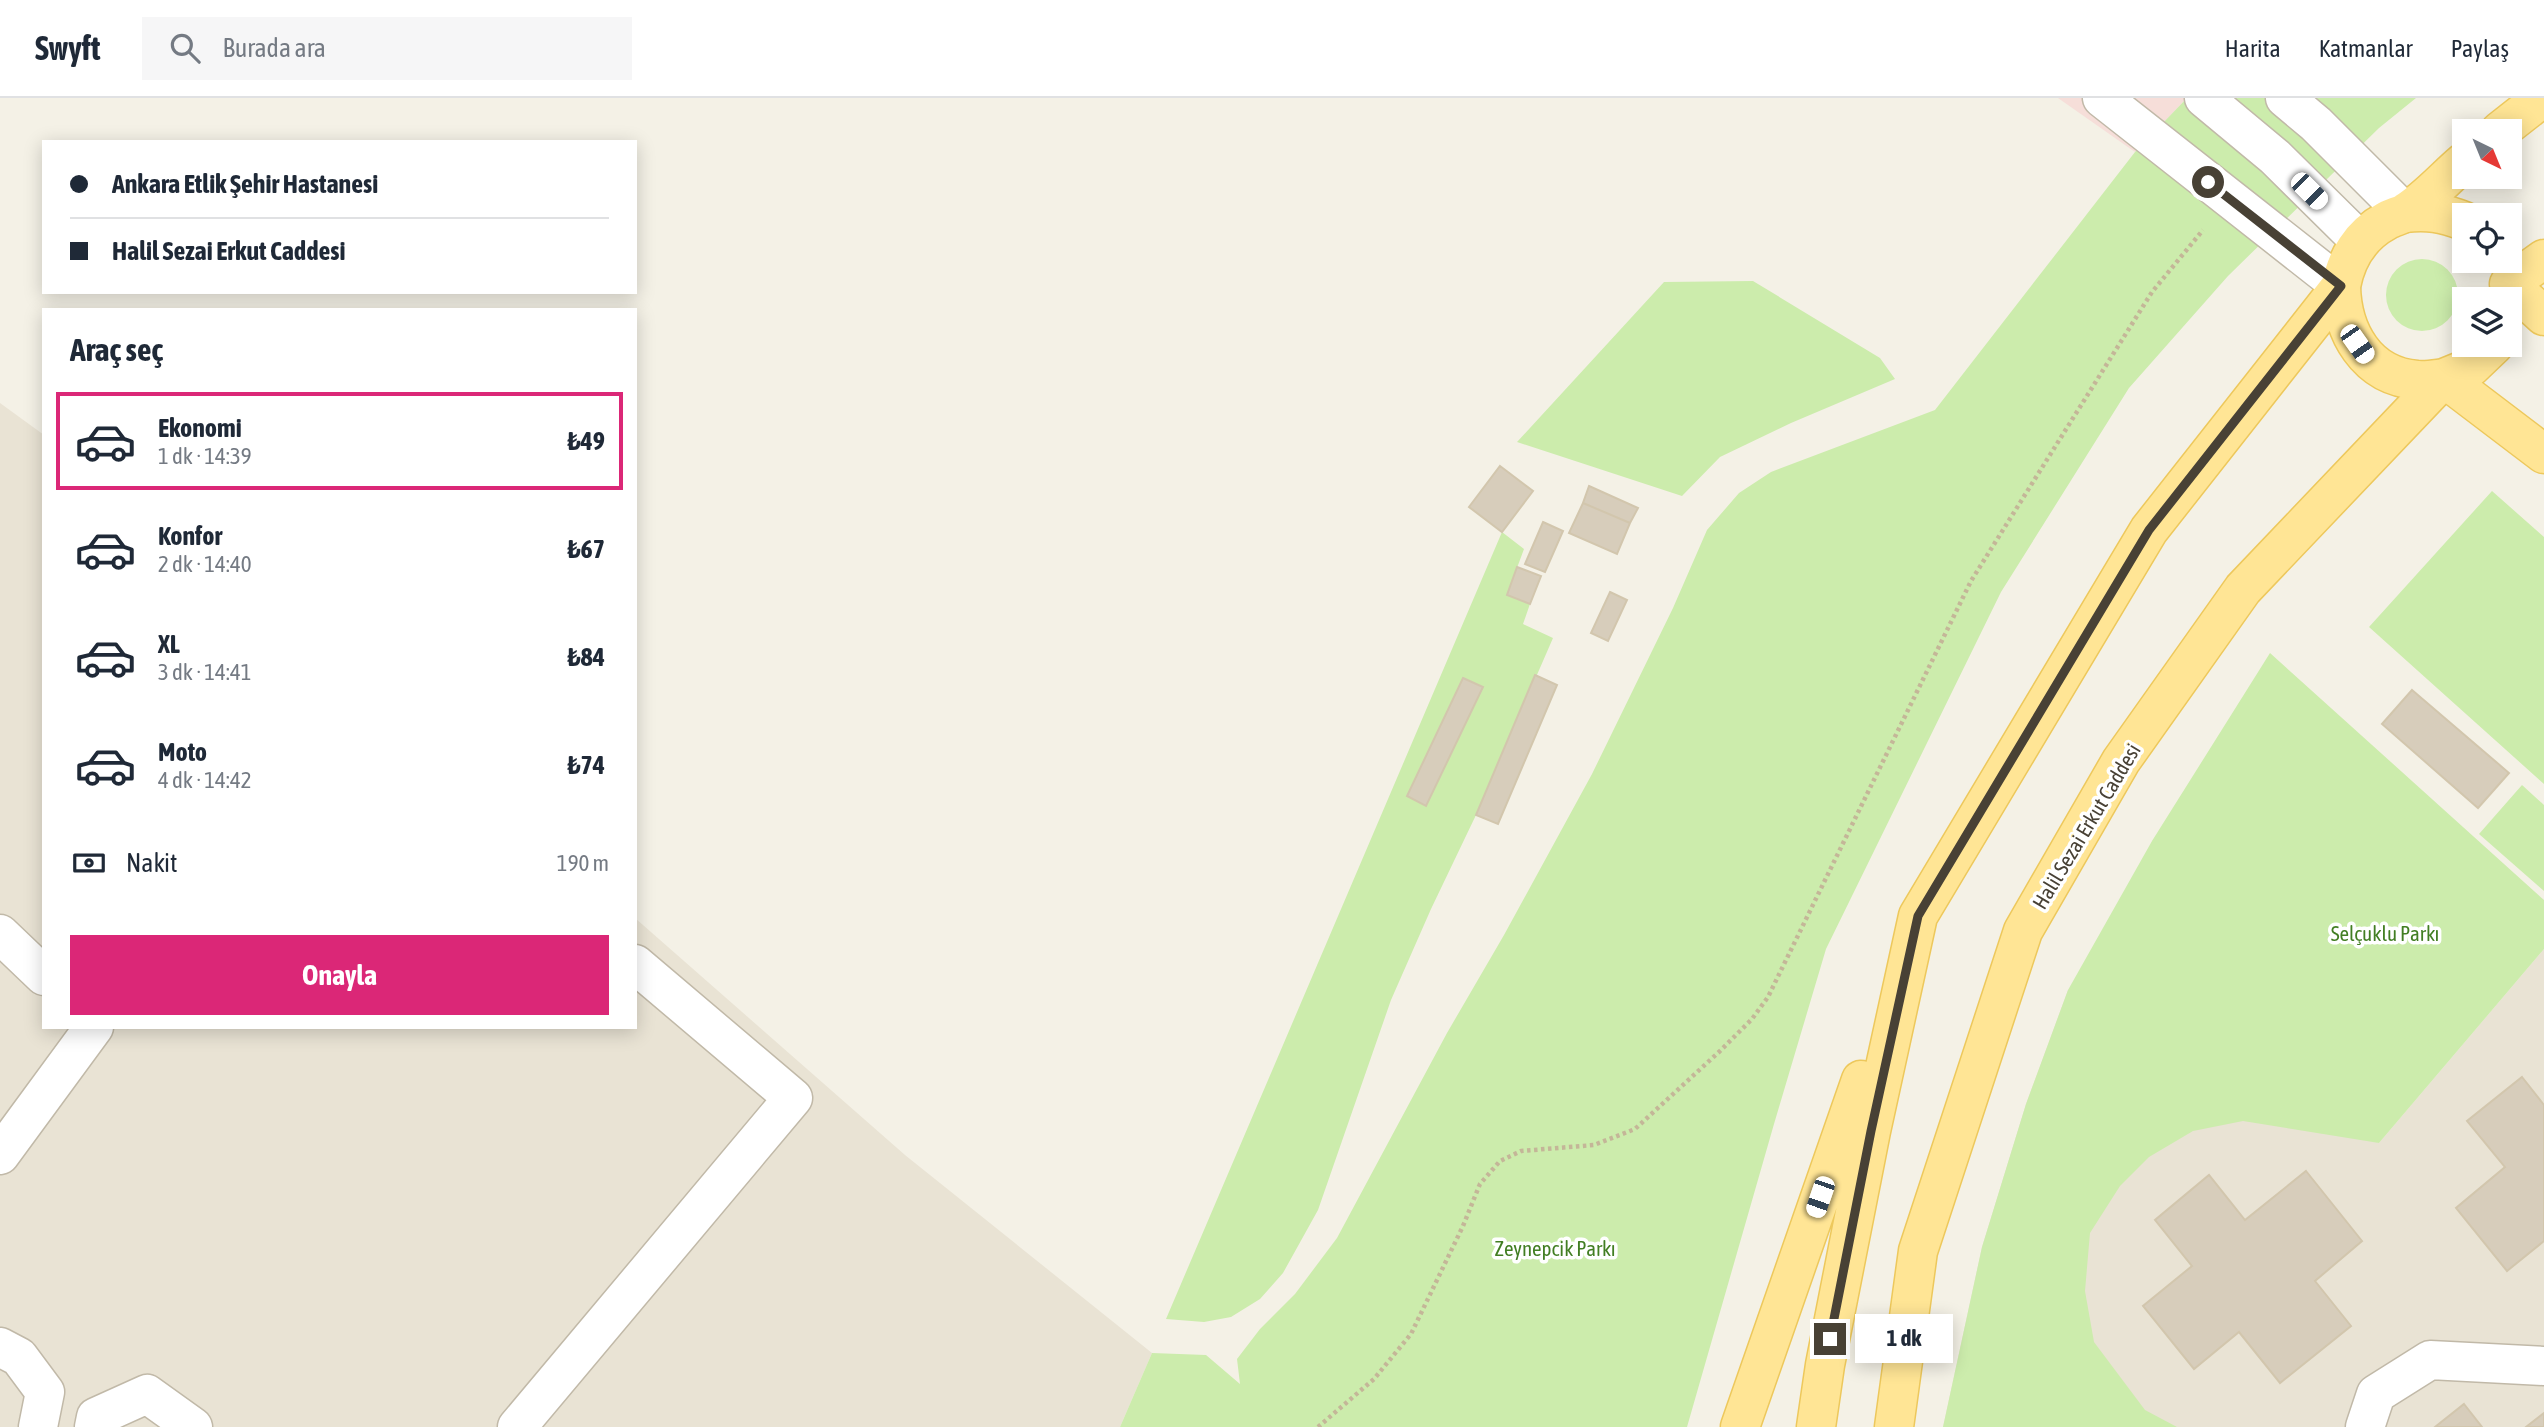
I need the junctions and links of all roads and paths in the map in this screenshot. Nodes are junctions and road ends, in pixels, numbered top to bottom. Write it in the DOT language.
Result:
graph roads {
  1 [pos="2102,98"];
  2 [pos="2204,98"];
  3 [pos="2285,98"];
  4 [pos="2542,98"];
  5 [pos="2515,119"];
  6 [pos="2452,172"];
  7 [pos="2229,199"];
  8 [pos="2405,213"];
  9 [pos="2452,216"];
  10 [pos="2360,242"];
  11 [pos="2544,259"];
  12 [pos="2507,283"];
  13 [pos="2341,286"];
  14 [pos="2544,316"];
  15 [pos="2481,357"];
  16 [pos="2445,378"];
  17 [pos="2544,454"];
  18 [pos="1918,916"];
  19 [pos="0,934"];
  20 [pos="637,966"];
  21 [pos="42,974"];
  22 [pos="93,1029"];
  23 [pos="0,1155"];
  24 [pos="0,1347"];
  25 [pos="2544,1366"];
  26 [pos="38,1427"];
  27 [pos="94,1427"];
  28 [pos="193,1427"];
  29 [pos="517,1427"];
  30 [pos="1318,1427"];
  31 [pos="1740,1427"];
  32 [pos="1816,1427"];
  33 [pos="1894,1427"];
  34 [pos="2365,1427"];
  1 -- 7 [label="street"];
  2 -- 10 [label="street"];
  3 -- 8 [label="street"];
  4 -- 5 [label="main road"];
  6 -- 8 [label="main road"];
  7 -- 13 [label="street"];
  7 -- 30 [label="path"];
  8 -- 9 [label="main road"];
  8 -- 10 [label="main road"];
  10 -- 13 [label="main road"];
  11 -- 12 [label="main road"];
  12 -- 14 [label="main road"];
  13 -- 16 [label="main road"];
  13 -- 18 [label="main road"];
  15 -- 16 [label="main road, Halil Sezai Erkut Caddesi"];
  16 -- 17 [label="main road"];
  16 -- 33 [label="main road, Halil Sezai Erkut Caddesi"];
  18 -- 31 [label="main road"];
  18 -- 32 [label="main road"];
  19 -- 21 [label="street"];
  20 -- 29 [label="street"];
  22 -- 23 [label="street"];
  24 -- 26 [label="street"];
  25 -- 34 [label="street"];
  27 -- 28 [label="street"];
}
